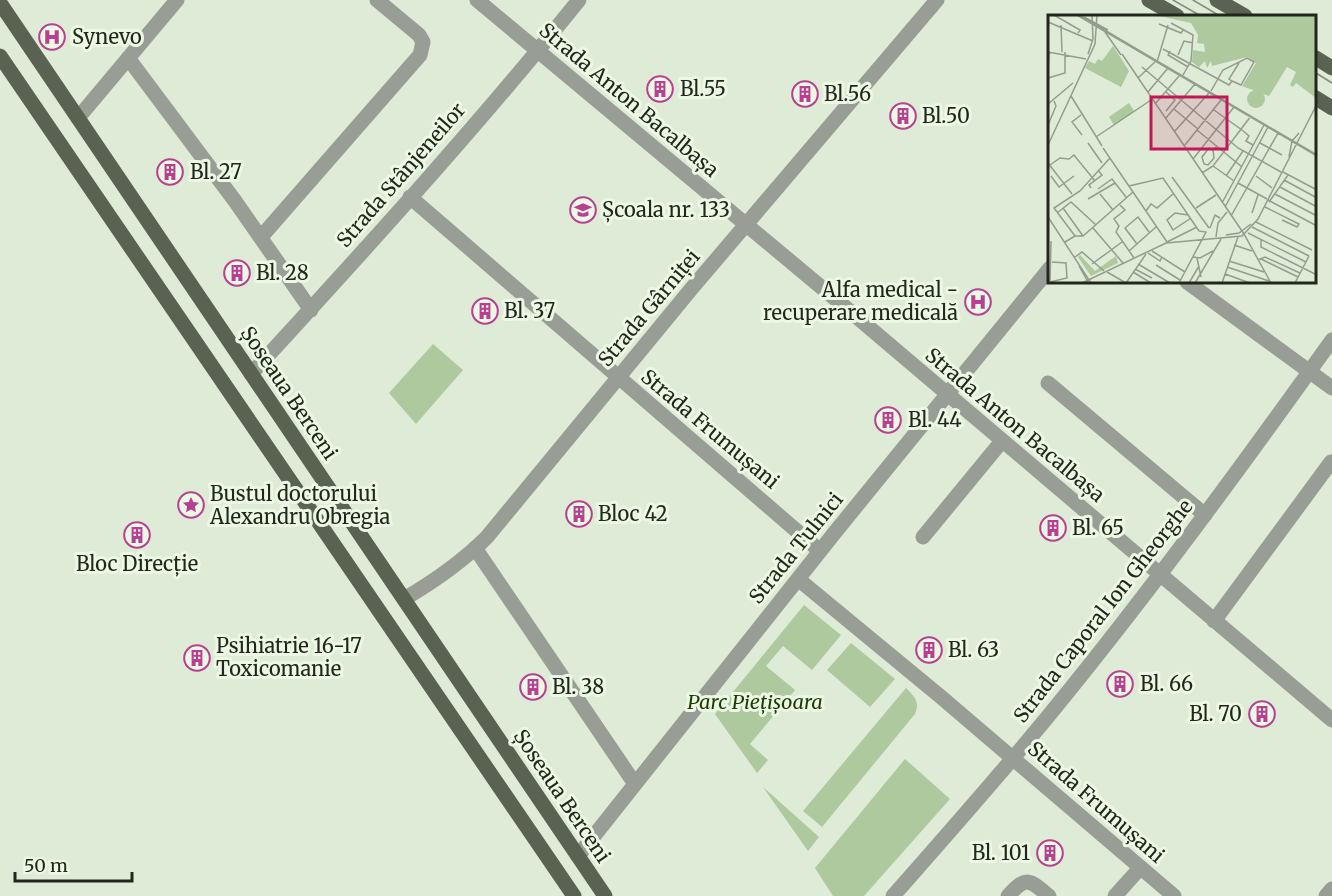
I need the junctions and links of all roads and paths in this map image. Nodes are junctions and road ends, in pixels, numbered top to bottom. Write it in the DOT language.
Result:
graph roads {
  1 [pos="177,0"];
  2 [pos="377,0"];
  3 [pos="477,0"];
  4 [pos="579,0"];
  5 [pos="937,0"];
  6 [pos="1149,0"];
  7 [pos="1217,0"];
  8 [pos="0,3"];
  9 [pos="1174,15"];
  10 [pos="1243,15"];
  11 [pos="538,51"];
  12 [pos="0,56"];
  13 [pos="128,58"];
  14 [pos="1317,59"];
  15 [pos="1332,68"];
  16 [pos="1317,99"];
  17 [pos="1332,108"];
  18 [pos="78,118"];
  19 [pos="410,197"];
  20 [pos="746,224"];
  21 [pos="261,237"];
  22 [pos="1048,270"];
  23 [pos="1189,284"];
  24 [pos="311,310"];
  25 [pos="1332,340"];
  26 [pos="1309,372"];
  27 [pos="251,374"];
  28 [pos="618,378"];
  29 [pos="1048,383"];
  30 [pos="1332,388"];
  31 [pos="948,395"];
  32 [pos="292,435"];
  33 [pos="1002,441"];
  34 [pos="269,451"];
  35 [pos="1331,462"];
  36 [pos="1205,515"];
  37 [pos="923,537"];
  38 [pos="475,548"];
  39 [pos="820,551"];
  40 [pos="1159,575"];
  41 [pos="798,579"];
  42 [pos="404,599"];
  43 [pos="1214,621"];
  44 [pos="450,669"];
  45 [pos="429,683"];
  46 [pos="1332,720"];
  47 [pos="1014,758"];
  48 [pos="635,784"];
  49 [pos="578,856"];
  50 [pos="1140,867"];
  51 [pos="1332,889"];
  52 [pos="574,896"];
  53 [pos="605,896"];
  54 [pos="893,896"];
  55 [pos="1008,896"];
  56 [pos="1049,896"];
  57 [pos="1115,896"];
  58 [pos="1174,896"];
  59 [pos="1326,896"];
  1 -- 13 [label="street"];
  2 -- 21 [label="street"];
  3 -- 11 [label="street, Strada Anton Bacalbașa"];
  4 -- 11 [label="street, Strada Stânjeneilor"];
  5 -- 20 [label="street, Strada Gârniței"];
  6 -- 9 [label="main road"];
  7 -- 10 [label="main road"];
  8 -- 18 [label="main road, Șoseaua Berceni"];
  11 -- 19 [label="street, Strada Stânjeneilor"];
  11 -- 20 [label="street, Strada Anton Bacalbașa"];
  12 -- 34 [label="main road"];
  13 -- 18 [label="street"];
  13 -- 21 [label="street"];
  14 -- 15 [label="main road"];
  16 -- 17 [label="main road"];
  18 -- 27 [label="main road, Șoseaua Berceni"];
  19 -- 24 [label="street, Strada Stânjeneilor"];
  19 -- 28 [label="street, Strada Frumușani"];
  20 -- 28 [label="street, Strada Gârniței"];
  20 -- 31 [label="street, Strada Anton Bacalbașa"];
  21 -- 24 [label="street"];
  22 -- 31 [label="street, Strada Tulnici"];
  23 -- 26 [label="street"];
  24 -- 27 [label="street, Strada Stânjeneilor"];
  25 -- 26 [label="street, Strada Caporal Ion Gheorghe"];
  26 -- 30 [label="street"];
  26 -- 36 [label="street, Strada Caporal Ion Gheorghe"];
  27 -- 32 [label="main road, Șoseaua Berceni"];
  28 -- 38 [label="street, Strada Gârniței"];
  28 -- 39 [label="street, Strada Frumușani"];
  29 -- 36 [label="street"];
  31 -- 33 [label="street, Strada Anton Bacalbașa"];
  31 -- 39 [label="street, Strada Tulnici"];
  32 -- 34 [label="main road"];
  32 -- 42 [label="main road, Șoseaua Berceni"];
  33 -- 37 [label="street"];
  33 -- 40 [label="street, Strada Anton Bacalbașa"];
  34 -- 45 [label="main road"];
  35 -- 43 [label="street"];
  36 -- 40 [label="street, Strada Caporal Ion Gheorghe"];
  38 -- 42 [label="street, Strada Gârniței"];
  38 -- 48 [label="street"];
  39 -- 41 [label="street, Strada Tulnici"];
  40 -- 43 [label="street, Strada Anton Bacalbașa"];
  40 -- 47 [label="street, Strada Caporal Ion Gheorghe"];
  41 -- 47 [label="street, Strada Frumușani"];
  41 -- 48 [label="street, Strada Tulnici"];
  42 -- 44 [label="main road, Șoseaua Berceni"];
  43 -- 46 [label="street, Strada Anton Bacalbașa"];
  44 -- 45 [label="main road"];
  44 -- 49 [label="main road, Șoseaua Berceni"];
  45 -- 52 [label="main road"];
  47 -- 50 [label="street, Strada Frumușani"];
  47 -- 54 [label="street, Strada Caporal Ion Gheorghe"];
  48 -- 49 [label="street, Strada Tulnici"];
  49 -- 53 [label="main road, Șoseaua Berceni"];
  50 -- 57 [label="street"];
  50 -- 58 [label="street, Strada Frumușani"];
  51 -- 59 [label="street"];
  55 -- 56 [label="street"];
}
